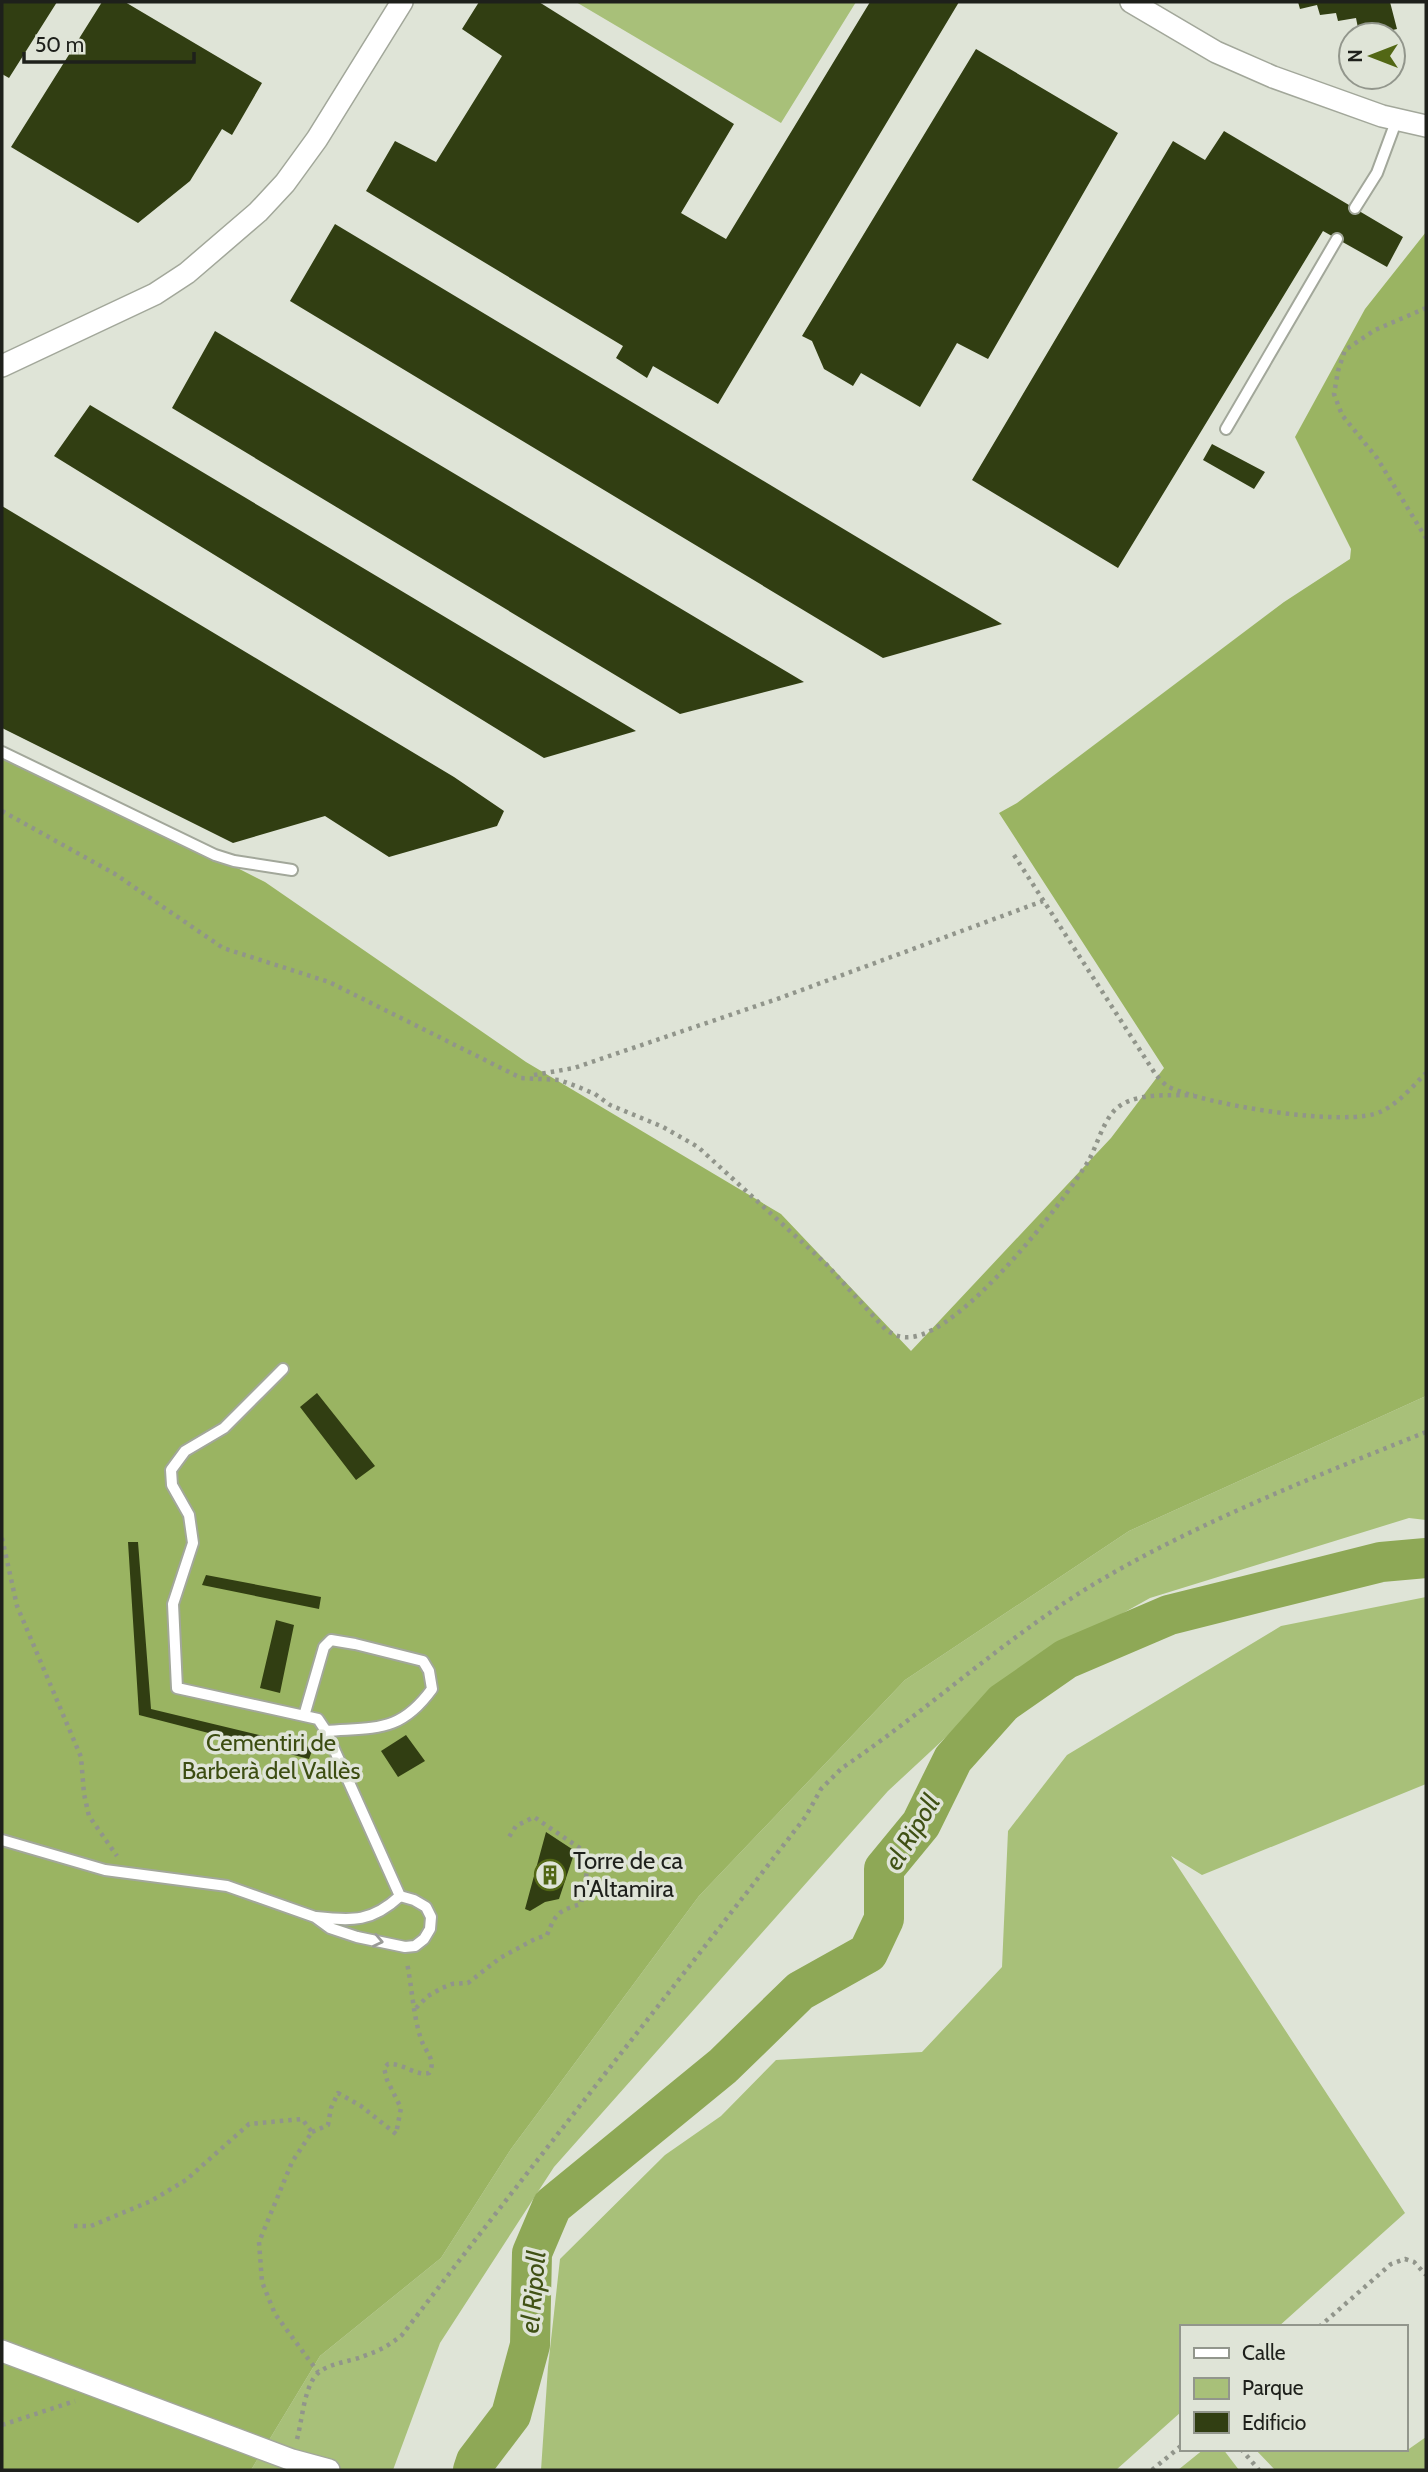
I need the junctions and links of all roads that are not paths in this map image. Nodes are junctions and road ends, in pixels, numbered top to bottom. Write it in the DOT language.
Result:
graph roads {
  1 [pos="402,2"];
  2 [pos="1131,2"];
  3 [pos="1396,119"];
  4 [pos="1426,126"];
  5 [pos="1355,208"];
  6 [pos="1337,239"];
  7 [pos="2,348"];
  8 [pos="28,354"];
  9 [pos="2,366"];
  10 [pos="1226,429"];
  11 [pos="2,752"];
  12 [pos="292,870"];
  13 [pos="283,1369"];
  14 [pos="304,1716"];
  15 [pos="326,1731"];
  16 [pos="2,1840"];
  17 [pos="400,1896"];
  18 [pos="315,1917"];
  19 [pos="2,2351"];
  20 [pos="329,2470"];
  1 -- 8 [label="street"];
  2 -- 3 [label="street"];
  3 -- 4 [label="street"];
  3 -- 5 [label="lane"];
  6 -- 10 [label="lane"];
  7 -- 8 [label="street"];
  8 -- 9 [label="street"];
  11 -- 12 [label="lane"];
  13 -- 14 [label="lane"];
  14 -- 15 [label="lane"];
  14 -- 15 [label="lane"];
  15 -- 17 [label="lane"];
  16 -- 18 [label="lane"];
  17 -- 18 [label="lane"];
  18 -- 17 [label="lane, one-way"];
  19 -- 20 [label="street"];
}
